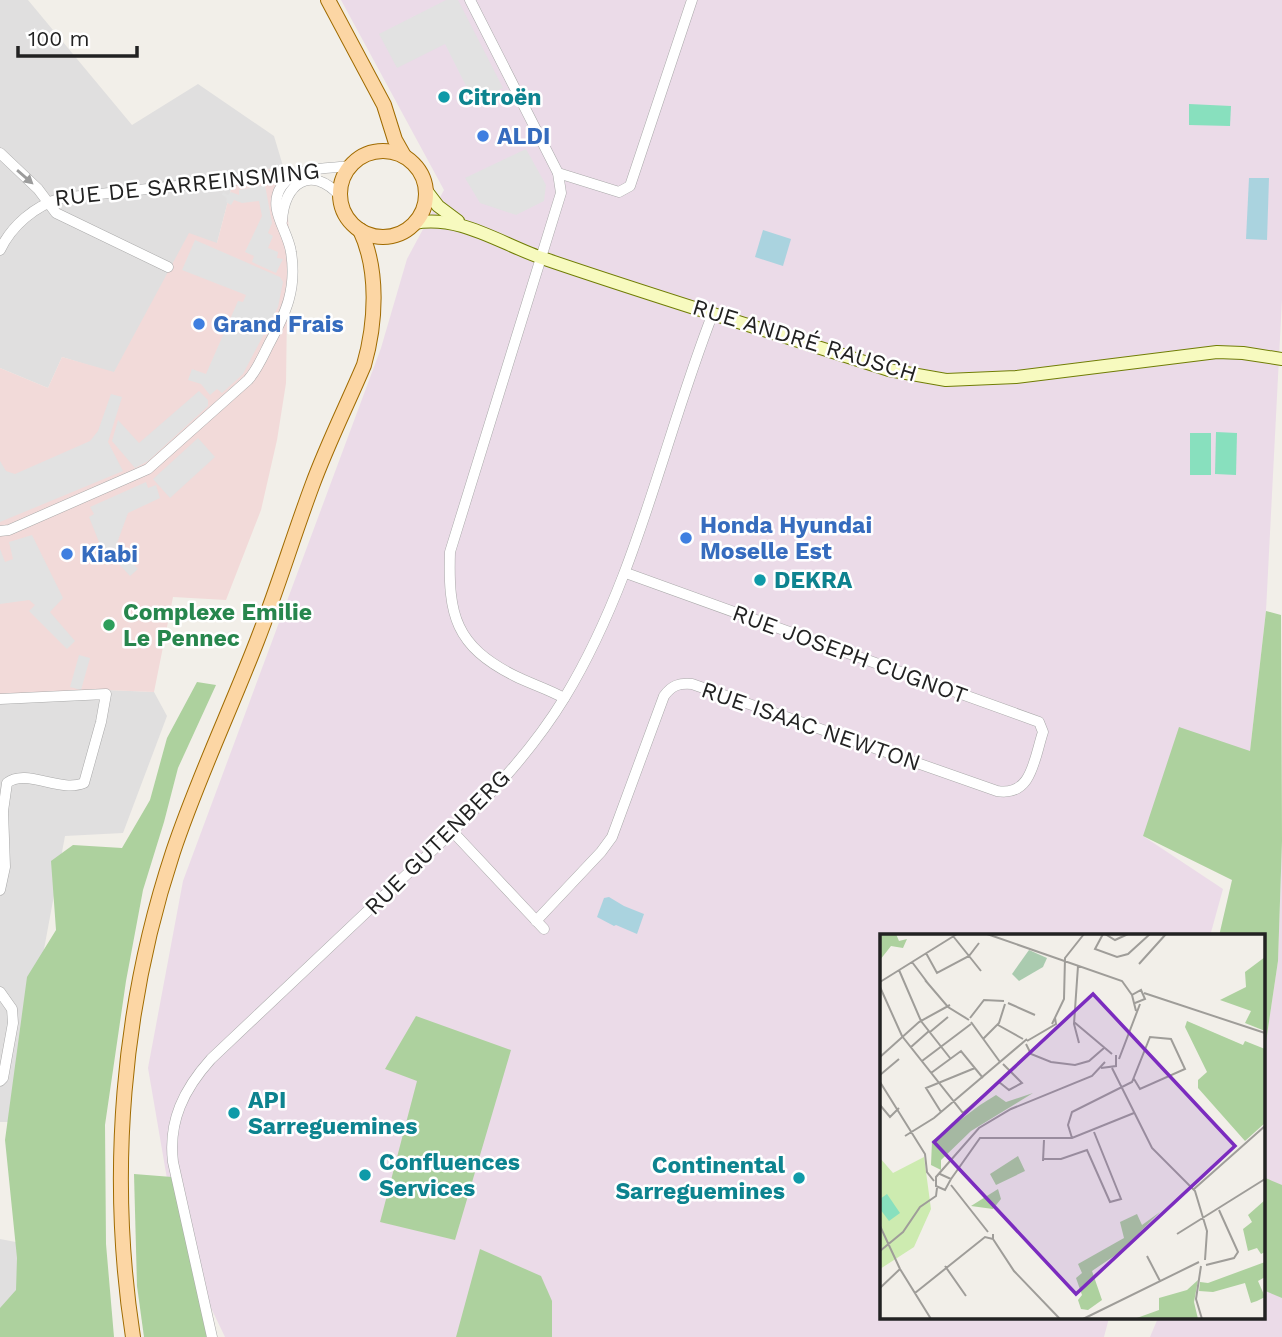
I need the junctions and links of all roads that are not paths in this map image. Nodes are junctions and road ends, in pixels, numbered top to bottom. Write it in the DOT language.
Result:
graph roads {
  1 [pos="328,0"];
  2 [pos="470,0"];
  3 [pos="692,0"];
  4 [pos="389,121"];
  5 [pos="373,152"];
  6 [pos="0,153"];
  7 [pos="404,156"];
  8 [pos="350,166"];
  9 [pos="558,173"];
  10 [pos="291,177"];
  11 [pos="425,189"];
  12 [pos="340,196"];
  13 [pos="48,202"];
  14 [pos="282,222"];
  15 [pos="414,223"];
  16 [pos="464,226"];
  17 [pos="360,230"];
  18 [pos="390,236"];
  19 [pos="0,250"];
  20 [pos="542,258"];
  21 [pos="168,267"];
  22 [pos="371,275"];
  23 [pos="713,313"];
  24 [pos="1282,359"];
  25 [pos="0,531"];
  26 [pos="626,573"];
  27 [pos="564,698"];
  28 [pos="0,699"];
  29 [pos="1034,758"];
  30 [pos="453,832"];
  31 [pos="0,890"];
  32 [pos="0,992"];
  33 [pos="1,1079"];
  34 [pos="133,1337"];
  35 [pos="212,1337"];
  1 -- 4 [label="main road"];
  2 -- 9 [label="street"];
  3 -- 9 [label="street"];
  4 -- 5 [label="main road"];
  4 -- 7 [label="main road"];
  5 -- 7 [label="main road"];
  5 -- 8 [label="main road"];
  6 -- 13 [label="street, RUE DE SARREINSMING, one-way"];
  7 -- 11 [label="main road"];
  8 -- 10 [label="street, RUE DE SARREINSMING"];
  8 -- 12 [label="main road"];
  9 -- 20 [label="street"];
  10 -- 13 [label="street, RUE DE SARREINSMING"];
  10 -- 14 [label="street"];
  11 -- 15 [label="main road"];
  11 -- 16 [label="street, RUE ANDRÉ RAUSCH"];
  12 -- 14 [label="street"];
  12 -- 17 [label="main road"];
  13 -- 19 [label="street"];
  13 -- 21 [label="street"];
  14 -- 25 [label="street"];
  15 -- 16 [label="street, RUE ANDRÉ RAUSCH"];
  15 -- 18 [label="main road"];
  16 -- 20 [label="street, RUE ANDRÉ RAUSCH"];
  17 -- 18 [label="main road"];
  17 -- 22 [label="main road"];
  18 -- 22 [label="main road"];
  20 -- 23 [label="street, RUE ANDRÉ RAUSCH"];
  20 -- 27 [label="street"];
  22 -- 34 [label="main road"];
  23 -- 24 [label="street, RUE ANDRÉ RAUSCH"];
  23 -- 26 [label="street, RUE GUTENBERG"];
  26 -- 27 [label="street, RUE GUTENBERG"];
  26 -- 29 [label="street, RUE JOSEPH CUGNOT"];
  27 -- 30 [label="street, RUE GUTENBERG"];
  28 -- 31 [label="street"];
  29 -- 30 [label="street, RUE ISAAC NEWTON"];
  30 -- 35 [label="street, RUE GUTENBERG"];
  32 -- 33 [label="street"];
}
